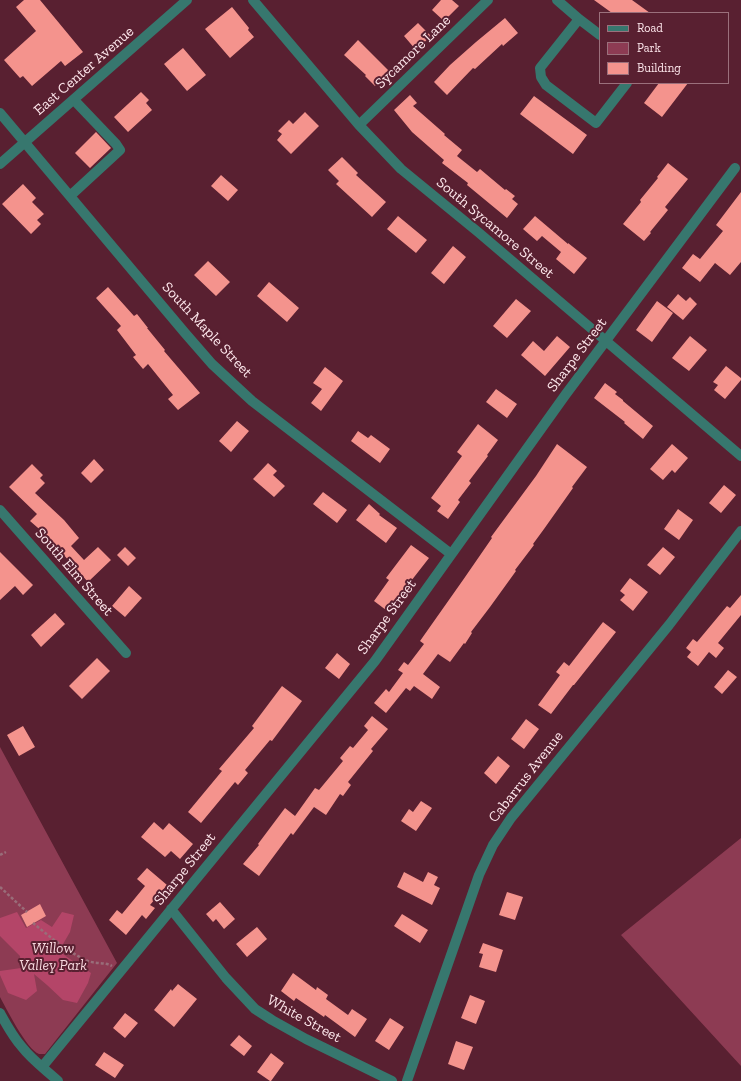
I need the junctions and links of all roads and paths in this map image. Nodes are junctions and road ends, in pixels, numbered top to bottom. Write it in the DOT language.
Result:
graph roads {
  1 [pos="187,0"];
  2 [pos="254,0"];
  3 [pos="488,0"];
  4 [pos="557,0"];
  5 [pos="578,19"];
  6 [pos="599,34"];
  7 [pos="626,84"];
  8 [pos="74,100"];
  9 [pos="0,113"];
  10 [pos="359,125"];
  11 [pos="25,142"];
  12 [pos="0,164"];
  13 [pos="735,168"];
  14 [pos="70,196"];
  15 [pos="606,341"];
  16 [pos="741,456"];
  17 [pos="0,510"];
  18 [pos="741,531"];
  19 [pos="451,554"];
  20 [pos="126,653"];
  21 [pos="6,852"];
  22 [pos="0,855"];
  23 [pos="0,887"];
  24 [pos="172,909"];
  25 [pos="27,912"];
  26 [pos="33,923"];
  27 [pos="112,966"];
  28 [pos="0,1012"];
  29 [pos="42,1067"];
  30 [pos="58,1081"];
  31 [pos="392,1081"];
  32 [pos="407,1081"];
  1 -- 8 [label="street, East Center Avenue"];
  2 -- 10 [label="street, South Sycamore Street"];
  3 -- 10 [label="street, Sycamore Lane"];
  4 -- 5 [label="street"];
  5 -- 6 [label="street"];
  5 -- 7 [label="street"];
  8 -- 11 [label="street, East Center Avenue"];
  8 -- 14 [label="street"];
  9 -- 11 [label="street, South Maple Street"];
  10 -- 15 [label="street, South Sycamore Street"];
  11 -- 12 [label="street, East Center Avenue"];
  11 -- 14 [label="street, South Maple Street"];
  13 -- 15 [label="street, Sharpe Street"];
  14 -- 19 [label="street, South Maple Street"];
  15 -- 16 [label="street, South Sycamore Street"];
  15 -- 19 [label="street, Sharpe Street"];
  17 -- 20 [label="street, South Elm Street"];
  18 -- 32 [label="street, Cabarrus Avenue"];
  19 -- 24 [label="street, Sharpe Street"];
  21 -- 22 [label="path"];
  23 -- 25 [label="path"];
  24 -- 29 [label="street, Sharpe Street"];
  24 -- 31 [label="street, White Street"];
  26 -- 27 [label="path"];
  28 -- 29 [label="street"];
  29 -- 30 [label="street"];
}
